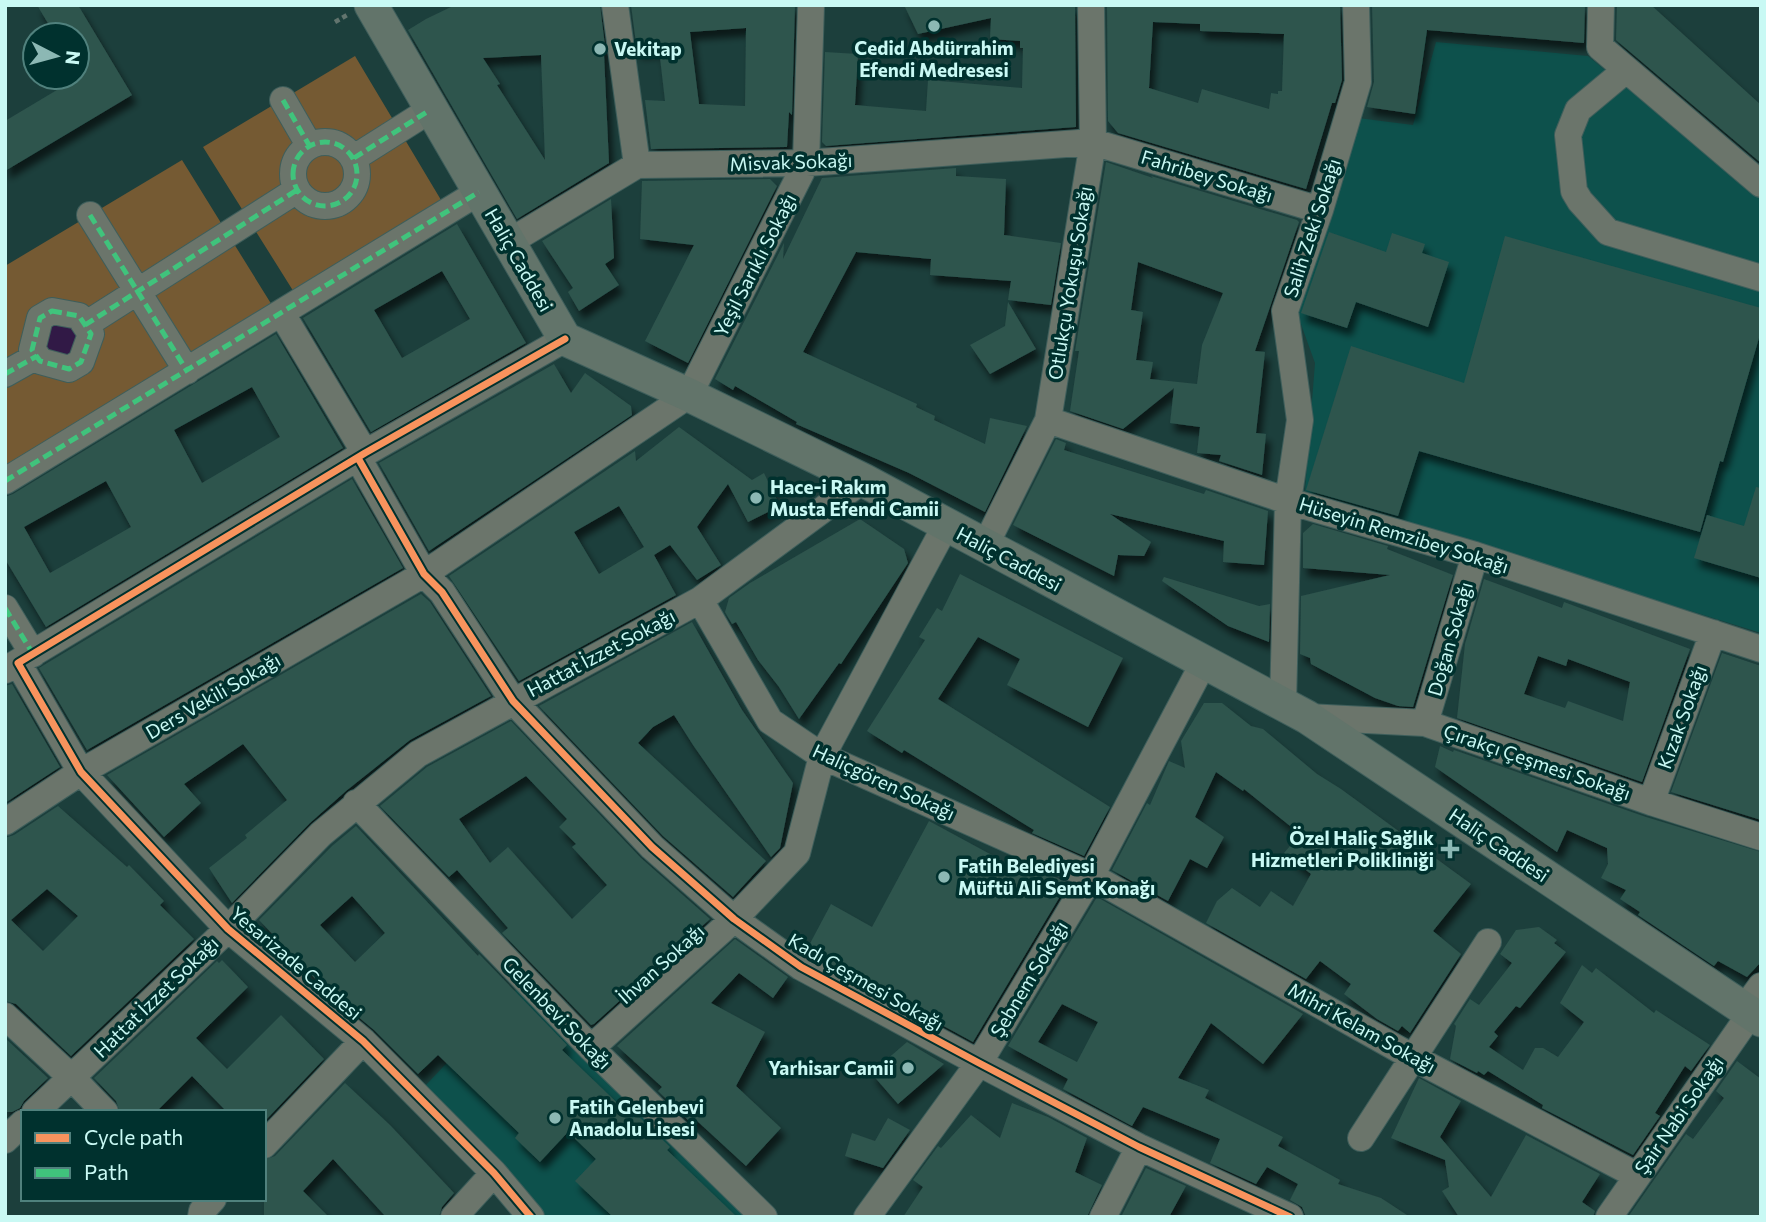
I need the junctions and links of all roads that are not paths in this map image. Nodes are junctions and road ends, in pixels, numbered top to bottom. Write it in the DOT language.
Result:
graph roads {
  1 [pos="371,5"];
  2 [pos="615,5"];
  3 [pos="811,5"];
  4 [pos="1091,5"];
  5 [pos="1356,5"];
  6 [pos="1601,5"];
  7 [pos="1626,70"];
  8 [pos="283,100"];
  9 [pos="430,110"];
  10 [pos="1093,142"];
  11 [pos="309,145"];
  12 [pos="354,158"];
  13 [pos="806,163"];
  14 [pos="637,165"];
  15 [pos="1761,184"];
  16 [pos="297,190"];
  17 [pos="479,192"];
  18 [pos="1320,210"];
  19 [pos="90,215"];
  20 [pos="509,242"];
  21 [pos="1761,278"];
  22 [pos="137,292"];
  23 [pos="288,324"];
  24 [pos="85,325"];
  25 [pos="565,339"];
  26 [pos="37,356"];
  27 [pos="187,371"];
  28 [pos="5,374"];
  29 [pos="689,394"];
  30 [pos="1048,420"];
  31 [pos="362,455"];
  32 [pos="863,480"];
  33 [pos="5,481"];
  34 [pos="1288,500"];
  35 [pos="946,525"];
  36 [pos="985,546"];
  37 [pos="1475,555"];
  38 [pos="424,574"];
  39 [pos="700,600"];
  40 [pos="5,608"];
  41 [pos="1713,633"];
  42 [pos="1761,649"];
  43 [pos="19,662"];
  44 [pos="1204,662"];
  45 [pos="513,701"];
  46 [pos="1295,710"];
  47 [pos="1425,723"];
  48 [pos="822,756"];
  49 [pos="81,772"];
  50 [pos="1651,802"];
  51 [pos="356,803"];
  52 [pos="5,822"];
  53 [pos="1761,837"];
  54 [pos="1091,876"];
  55 [pos="734,919"];
  56 [pos="229,929"];
  57 [pos="1488,942"];
  58 [pos="1754,1007"];
  59 [pos="5,1016"];
  60 [pos="363,1041"];
  61 [pos="591,1048"];
  62 [pos="1414,1059"];
  63 [pos="979,1063"];
  64 [pos="72,1078"];
  65 [pos="37,1110"];
  66 [pos="103,1110"];
  67 [pos="21,1125"];
  68 [pos="1361,1139"];
  69 [pos="5,1140"];
  70 [pos="266,1143"];
  71 [pos="1139,1147"];
  72 [pos="494,1173"];
  73 [pos="1636,1175"];
  74 [pos="454,1217"];
  75 [pos="531,1217"];
  76 [pos="764,1217"];
  77 [pos="866,1217"];
  78 [pos="1103,1217"];
  79 [pos="1290,1217"];
  80 [pos="1609,1217"];
  1 -- 9 [label="main road, Haliç Caddesi"];
  2 -- 14 [label="street"];
  3 -- 13 [label="street, Yeşil Sarıklı Sokağı"];
  4 -- 10 [label="street, Otlukçu Yokuşu Sokağı"];
  5 -- 18 [label="street, Salih Zeki Sokağı"];
  6 -- 7 [label="street"];
  7 -- 15 [label="street"];
  7 -- 21 [label="street"];
  8 -- 11 [label="street"];
  9 -- 12 [label="street"];
  9 -- 17 [label="main road, Haliç Caddesi"];
  10 -- 13 [label="street, Misvak Sokağı"];
  10 -- 18 [label="street, Fahribey Sokağı"];
  10 -- 30 [label="street, Otlukçu Yokuşu Sokağı"];
  11 -- 12 [label="street"];
  11 -- 16 [label="street"];
  12 -- 16 [label="street"];
  13 -- 14 [label="street, Misvak Sokağı"];
  13 -- 29 [label="street, Yeşil Sarıklı Sokağı"];
  14 -- 20 [label="street"];
  16 -- 22 [label="street"];
  17 -- 20 [label="main road, Haliç Caddesi"];
  17 -- 27 [label="street"];
  18 -- 34 [label="street, Salih Zeki Sokağı"];
  19 -- 22 [label="street"];
  20 -- 25 [label="main road, Haliç Caddesi"];
  22 -- 24 [label="street"];
  22 -- 27 [label="street"];
  23 -- 31 [label="street, Kadı Çeşmesi Sokağı"];
  24 -- 26 [label="street"];
  24 -- 26 [label="street"];
  25 -- 29 [label="main road, Haliç Caddesi"];
  25 -- 31 [label="street"];
  26 -- 28 [label="street"];
  27 -- 33 [label="street"];
  29 -- 32 [label="main road, Haliç Caddesi"];
  29 -- 38 [label="street, Ders Vekili Sokağı"];
  30 -- 34 [label="street, Hüseyin Remzibey Sokağı"];
  30 -- 36 [label="street, Otlukçu Yokuşu Sokağı"];
  31 -- 38 [label="street, Kadı Çeşmesi Sokağı"];
  31 -- 43 [label="street"];
  32 -- 35 [label="main road, Haliç Caddesi"];
  32 -- 39 [label="street, Hattat İzzet Sokağı"];
  34 -- 37 [label="street, Hüseyin Remzibey Sokağı"];
  34 -- 46 [label="street, Salih Zeki Sokağı"];
  35 -- 36 [label="main road, Haliç Caddesi"];
  35 -- 48 [label="street, İhvan Sokağı"];
  36 -- 44 [label="main road, Haliç Caddesi"];
  37 -- 41 [label="street, Hüseyin Remzibey Sokağı"];
  37 -- 47 [label="street, Doğan Sokağı"];
  38 -- 45 [label="street, Kadı Çeşmesi Sokağı"];
  38 -- 49 [label="street, Ders Vekili Sokağı"];
  39 -- 45 [label="street, Hattat İzzet Sokağı"];
  39 -- 48 [label="street, Haliçgören Sokağı"];
  40 -- 43 [label="street, Yesarizade Caddesi"];
  41 -- 42 [label="street, Hüseyin Remzibey Sokağı"];
  41 -- 50 [label="street, Kızak Sokağı"];
  43 -- 49 [label="street, Yesarizade Caddesi"];
  44 -- 46 [label="main road, Haliç Caddesi"];
  44 -- 54 [label="street, Şebnem Sokağı"];
  45 -- 51 [label="street, Hattat İzzet Sokağı"];
  45 -- 55 [label="street, Kadı Çeşmesi Sokağı"];
  46 -- 47 [label="street, Çırakçı Çeşmesi Sokağı"];
  46 -- 58 [label="main road, Haliç Caddesi"];
  47 -- 50 [label="street, Çırakçı Çeşmesi Sokağı"];
  48 -- 54 [label="street, Haliçgören Sokağı"];
  48 -- 55 [label="street, İhvan Sokağı"];
  49 -- 52 [label="street, Ders Vekili Sokağı"];
  49 -- 56 [label="street, Yesarizade Caddesi"];
  50 -- 53 [label="street, Çırakçı Çeşmesi Sokağı"];
  51 -- 56 [label="street, Hattat İzzet Sokağı"];
  51 -- 61 [label="street, Gelenbevi Sokağı"];
  54 -- 62 [label="street, Mihri Kelam Sokağı"];
  54 -- 63 [label="street, Şebnem Sokağı"];
  55 -- 61 [label="street, İhvan Sokağı"];
  55 -- 63 [label="street, Kadı Çeşmesi Sokağı"];
  56 -- 60 [label="street, Yesarizade Caddesi"];
  56 -- 64 [label="street, Hattat İzzet Sokağı"];
  57 -- 62 [label="street"];
  58 -- 73 [label="street, Şair Nabi Sokağı"];
  59 -- 64 [label="street"];
  60 -- 70 [label="street"];
  60 -- 72 [label="street, Yesarizade Caddesi"];
  61 -- 76 [label="street, Gelenbevi Sokağı"];
  62 -- 68 [label="street"];
  62 -- 73 [label="street, Mihri Kelam Sokağı"];
  63 -- 71 [label="street, Kadı Çeşmesi Sokağı"];
  63 -- 77 [label="street, Şebnem Sokağı"];
  64 -- 65 [label="street, Hattat İzzet Sokağı"];
  64 -- 66 [label="street"];
  67 -- 69 [label="street"];
  71 -- 78 [label="street"];
  71 -- 79 [label="street, Kadı Çeşmesi Sokağı"];
  72 -- 74 [label="street"];
  72 -- 75 [label="street, Yesarizade Caddesi"];
  73 -- 80 [label="street, Şair Nabi Sokağı"];
}
